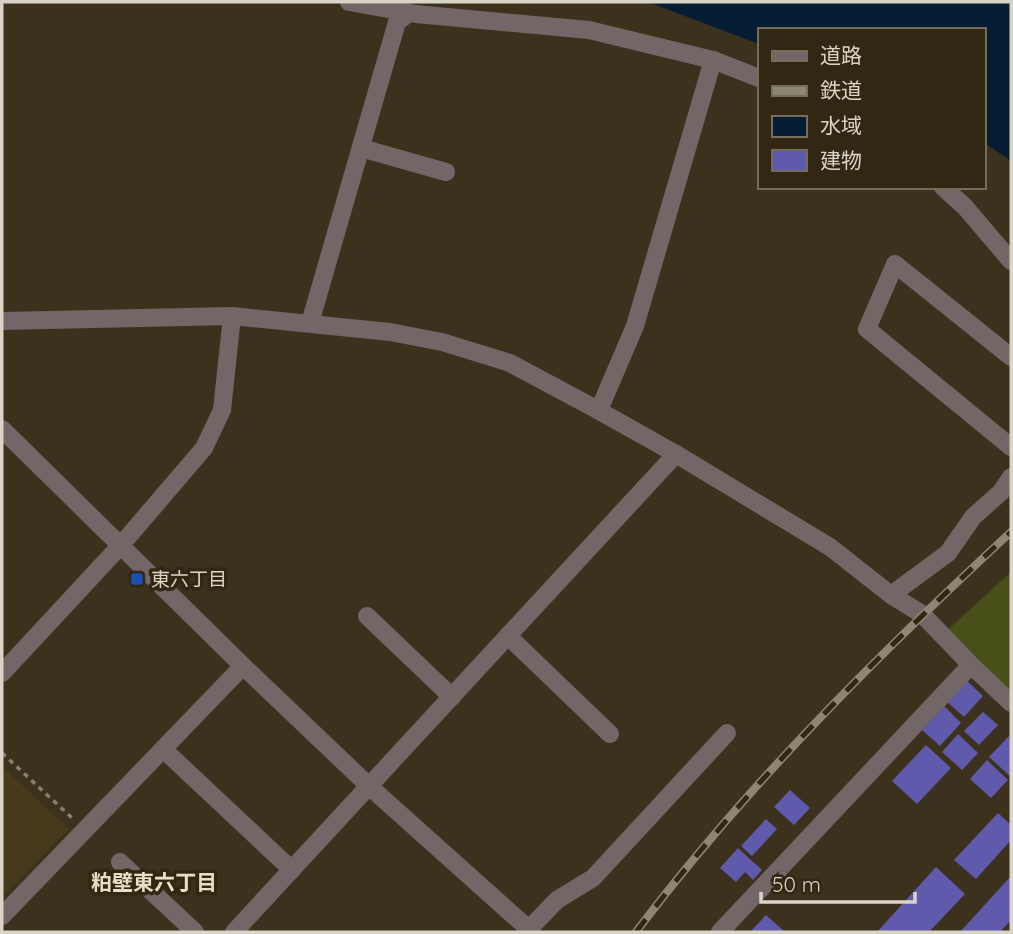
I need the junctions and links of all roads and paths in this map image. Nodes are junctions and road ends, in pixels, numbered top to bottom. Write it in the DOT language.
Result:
graph roads {
  1 [pos="349,2"];
  2 [pos="409,13"];
  3 [pos="713,60"];
  4 [pos="758,78"];
  5 [pos="361,148"];
  6 [pos="446,172"];
  7 [pos="945,189"];
  8 [pos="1011,261"];
  9 [pos="232,316"];
  10 [pos="2,321"];
  11 [pos="310,323"];
  12 [pos="1011,357"];
  13 [pos="599,410"];
  14 [pos="2,429"];
  15 [pos="1011,447"];
  16 [pos="676,454"];
  17 [pos="1011,477"];
  18 [pos="121,545"];
  19 [pos="891,595"];
  20 [pos="367,615"];
  21 [pos="508,636"];
  22 [pos="971,665"];
  23 [pos="243,666"];
  24 [pos="2,673"];
  25 [pos="452,697"];
  26 [pos="1011,703"];
  27 [pos="727,733"];
  28 [pos="610,734"];
  29 [pos="163,749"];
  30 [pos="2,753"];
  31 [pos="370,787"];
  32 [pos="85,829"];
  33 [pos="120,862"];
  34 [pos="292,870"];
  35 [pos="2,916"];
  36 [pos="530,931"];
  37 [pos="195,932"];
  38 [pos="234,932"];
  39 [pos="720,932"];
  1 -- 2 [label="street"];
  2 -- 3 [label="street"];
  2 -- 5 [label="street"];
  3 -- 4 [label="street"];
  3 -- 13 [label="street"];
  5 -- 6 [label="street"];
  5 -- 11 [label="street"];
  7 -- 8 [label="street"];
  9 -- 10 [label="street"];
  9 -- 11 [label="street"];
  9 -- 18 [label="street"];
  11 -- 13 [label="street"];
  12 -- 15 [label="street"];
  13 -- 16 [label="street"];
  14 -- 18 [label="street"];
  16 -- 19 [label="street"];
  16 -- 21 [label="street"];
  17 -- 19 [label="street"];
  18 -- 23 [label="street"];
  18 -- 24 [label="street"];
  19 -- 22 [label="street"];
  20 -- 25 [label="street"];
  21 -- 25 [label="street"];
  21 -- 28 [label="street"];
  22 -- 26 [label="street"];
  22 -- 39 [label="street"];
  23 -- 29 [label="street"];
  23 -- 31 [label="street"];
  25 -- 31 [label="street"];
  27 -- 36 [label="street"];
  29 -- 32 [label="street"];
  29 -- 34 [label="street"];
  30 -- 32 [label="path"];
  31 -- 34 [label="street"];
  31 -- 36 [label="street"];
  32 -- 35 [label="street"];
  33 -- 37 [label="street"];
  34 -- 38 [label="street"];
}
